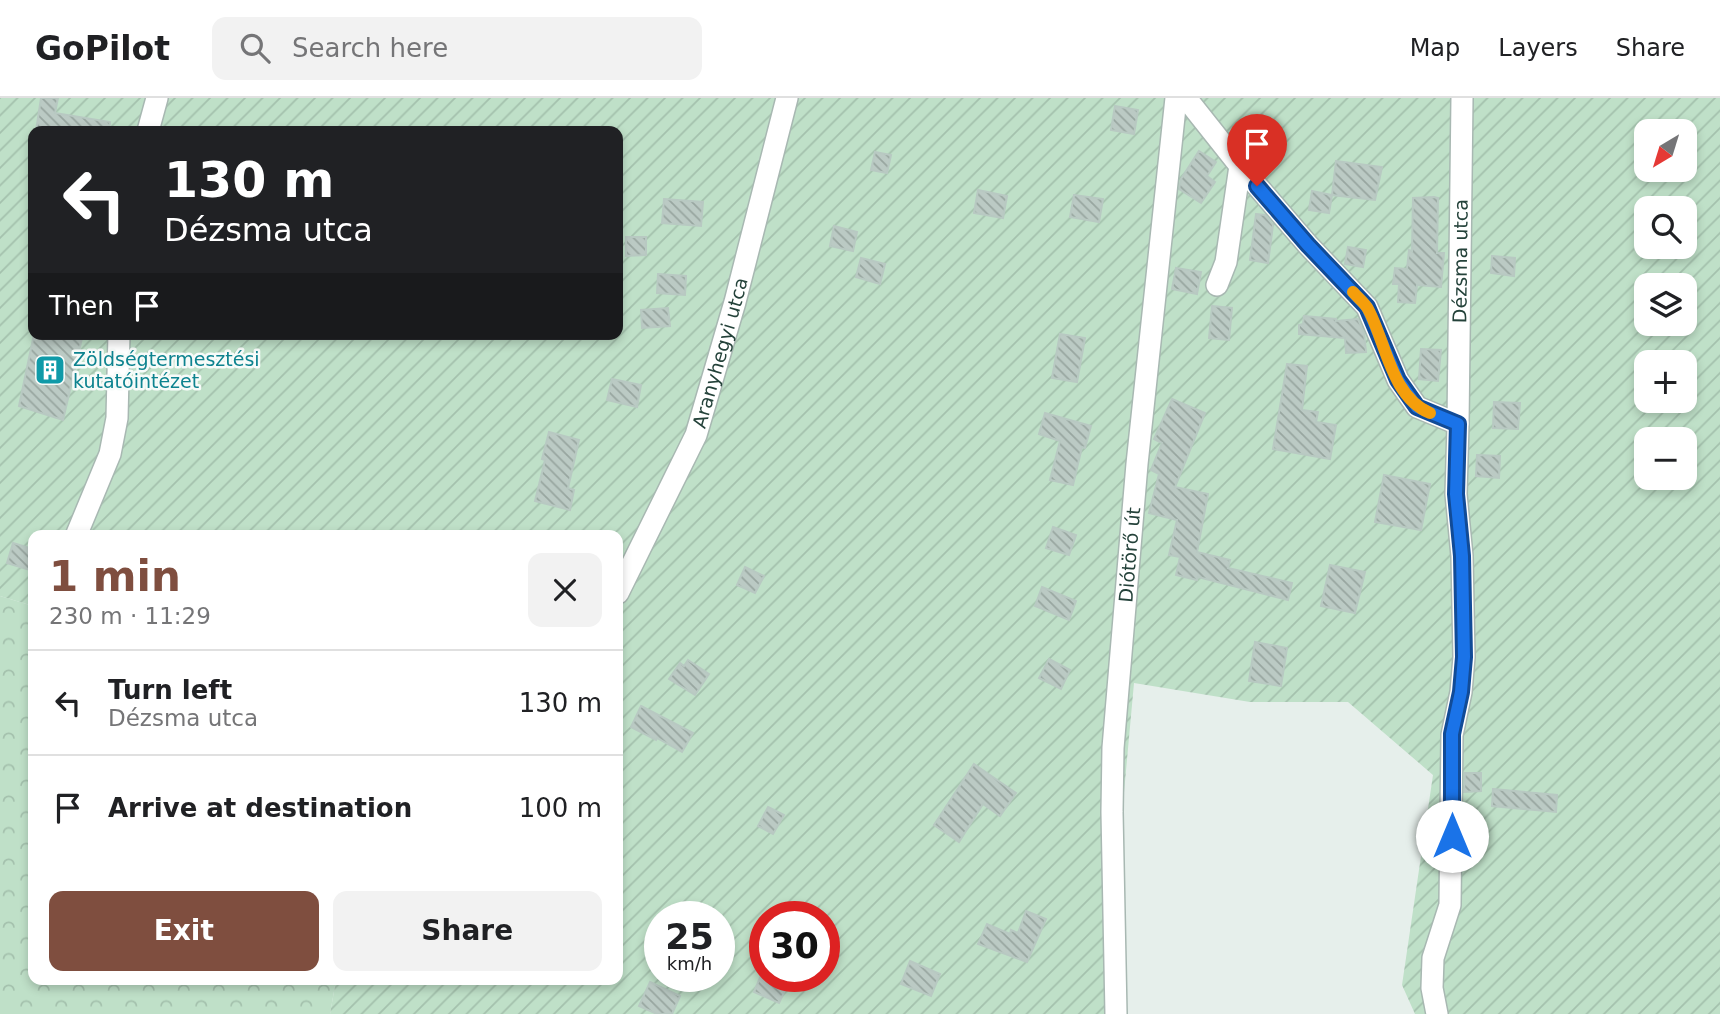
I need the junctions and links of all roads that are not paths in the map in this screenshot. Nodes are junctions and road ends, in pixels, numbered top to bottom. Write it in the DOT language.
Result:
graph roads {
  1 [pos="157,98"];
  2 [pos="787,98"];
  3 [pos="1176,98"];
  4 [pos="1185,98"];
  5 [pos="1462,98"];
  6 [pos="149,126"];
  7 [pos="1240,166"];
  8 [pos="1217,285"];
  9 [pos="119,340"];
  10 [pos="1458,424"];
  11 [pos="78,530"];
  12 [pos="623,583"];
  13 [pos="1116,1014"];
  14 [pos="1437,1014"];
  1 -- 6 [label="street"];
  2 -- 12 [label="street, Aranyhegyi utca"];
  3 -- 13 [label="street, Diótörő út"];
  4 -- 7 [label="street"];
  5 -- 10 [label="street, Dézsma utca"];
  7 -- 8 [label="street"];
  7 -- 10 [label="street"];
  9 -- 11 [label="street"];
  10 -- 14 [label="street, Dézsma utca"];
}
